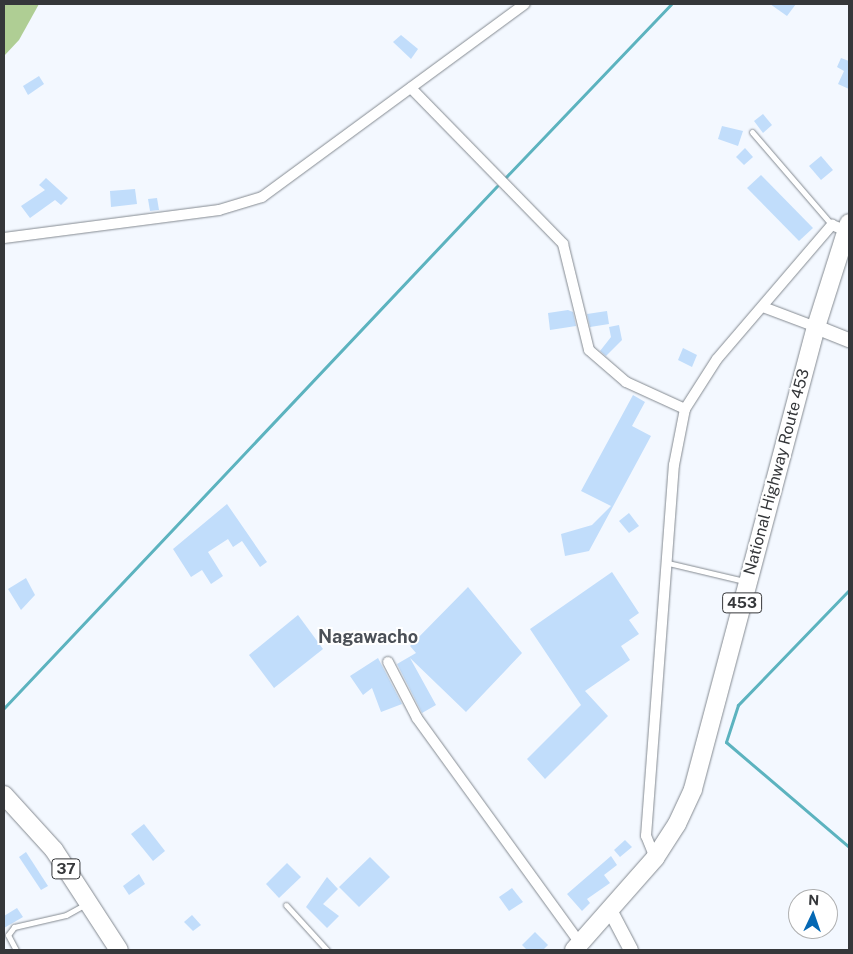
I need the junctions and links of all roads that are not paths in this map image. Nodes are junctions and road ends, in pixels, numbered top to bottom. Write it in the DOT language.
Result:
graph roads {
  1 [pos="525,4"];
  2 [pos="411,88"];
  3 [pos="752,132"];
  4 [pos="843,227"];
  5 [pos="4,238"];
  6 [pos="763,307"];
  7 [pos="816,327"];
  8 [pos="849,340"];
  9 [pos="685,408"];
  10 [pos="668,563"];
  11 [pos="747,581"];
  12 [pos="388,662"];
  13 [pos="4,795"];
  14 [pos="655,858"];
  15 [pos="88,902"];
  16 [pos="286,904"];
  17 [pos="610,910"];
  18 [pos="577,947"];
  19 [pos="16,950"];
  20 [pos="119,950"];
  21 [pos="327,950"];
  22 [pos="631,950"];
  1 -- 2 [label="street"];
  2 -- 5 [label="street"];
  2 -- 9 [label="street"];
  3 -- 4 [label="lane"];
  4 -- 6 [label="street"];
  4 -- 7 [label="highway, National Highway Route 453 / 453"];
  6 -- 7 [label="street"];
  6 -- 9 [label="street"];
  7 -- 8 [label="street"];
  7 -- 11 [label="highway, National Highway Route 453 / 453"];
  9 -- 10 [label="street"];
  10 -- 11 [label="lane"];
  10 -- 14 [label="street"];
  11 -- 14 [label="highway, National Highway Route 453 / 453"];
  12 -- 18 [label="street"];
  13 -- 15 [label="highway, 37"];
  14 -- 17 [label="highway, National Highway Route 453 / 453"];
  15 -- 19 [label="lane"];
  15 -- 20 [label="highway, 37"];
  16 -- 21 [label="lane"];
  17 -- 18 [label="highway, National Highway Route 453 / 453"];
  17 -- 22 [label="street"];
}
